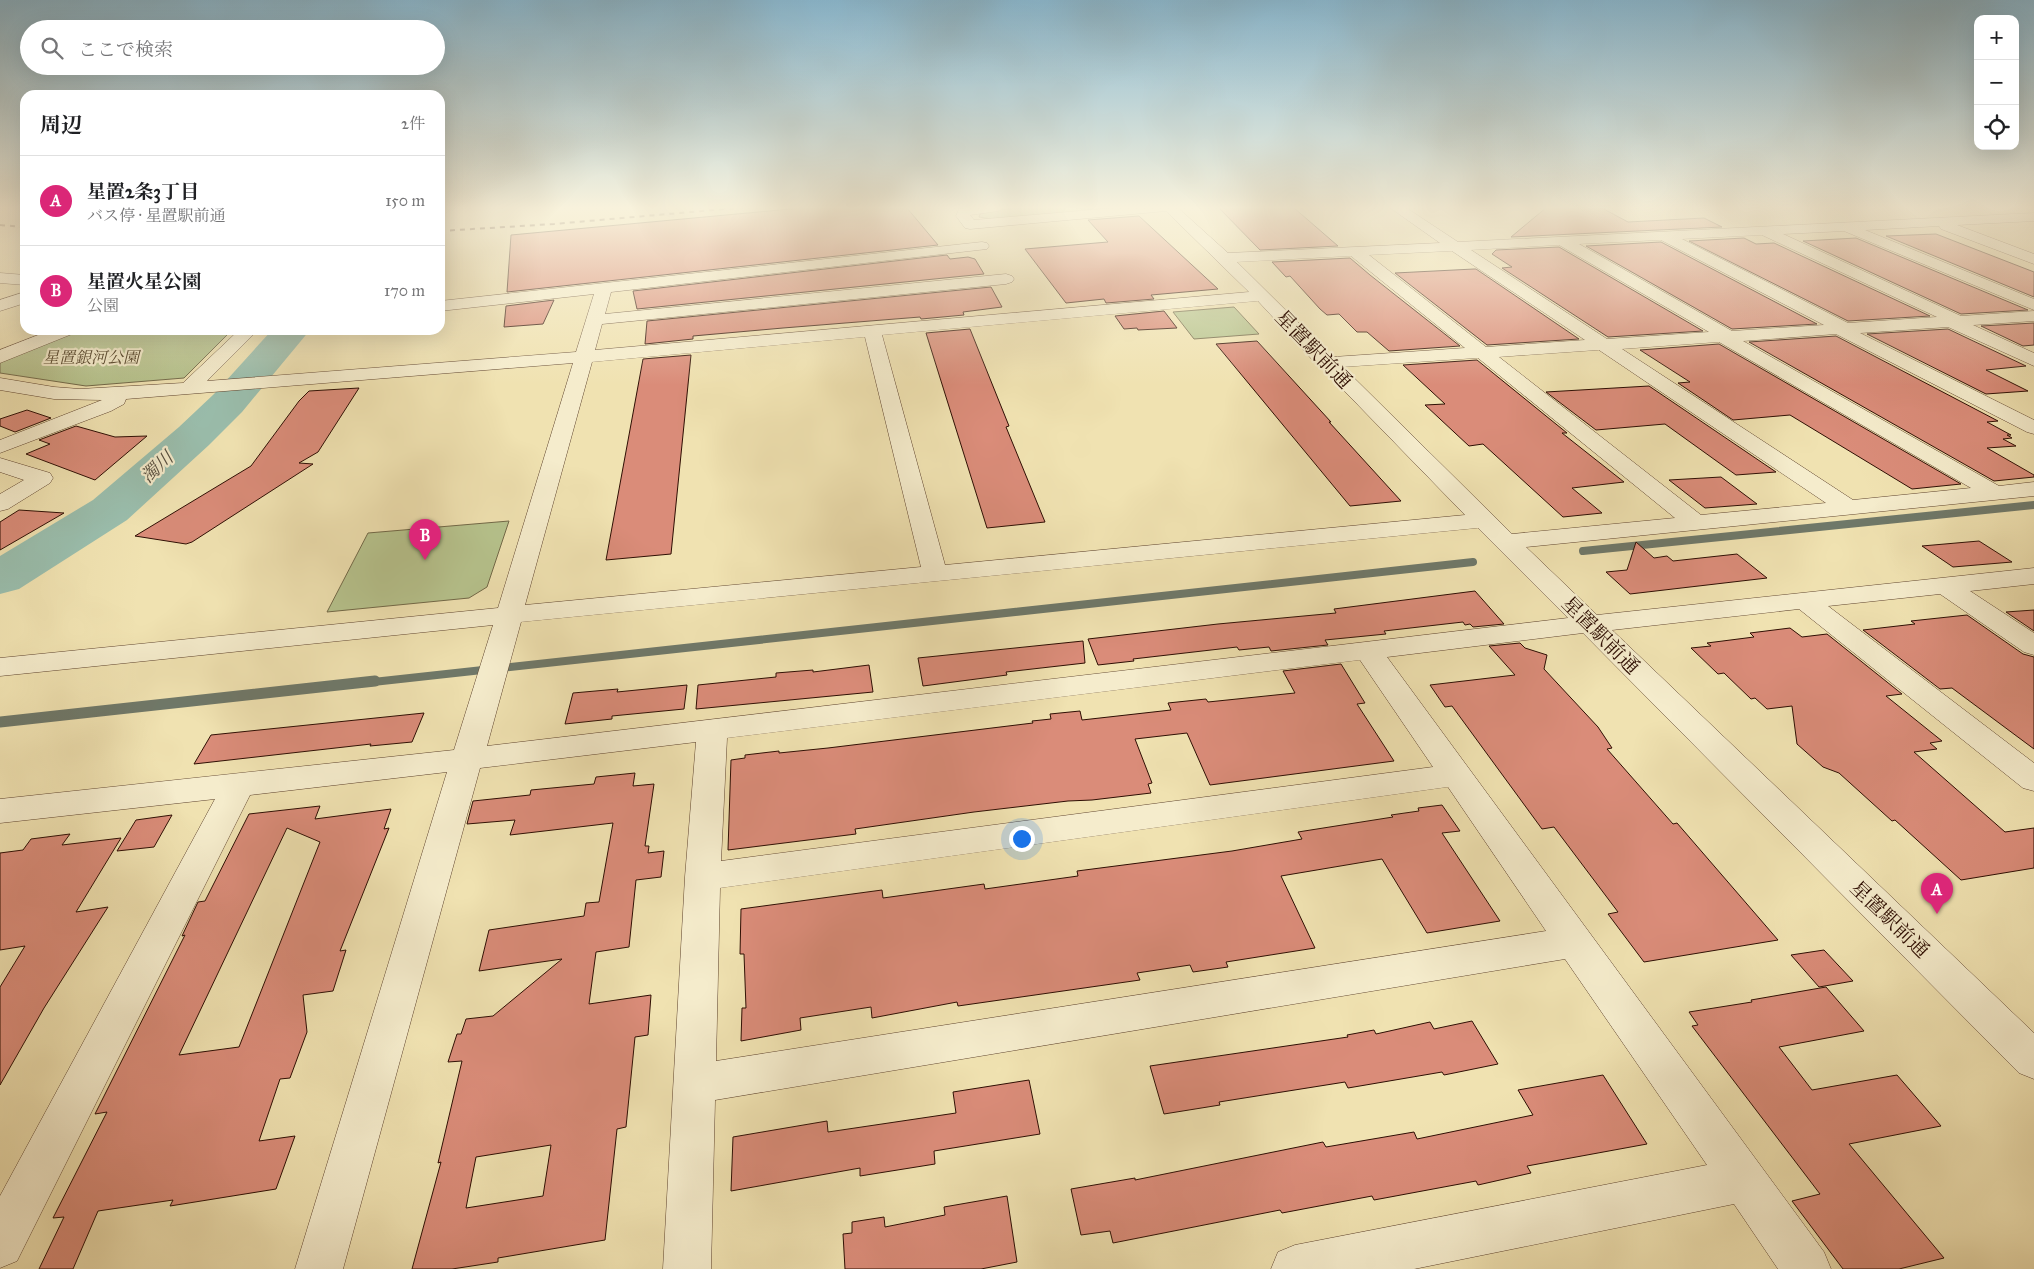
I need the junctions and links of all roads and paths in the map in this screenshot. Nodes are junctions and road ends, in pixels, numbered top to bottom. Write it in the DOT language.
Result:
graph roads {
  1 [pos="800,266"];
  2 [pos="1232,266"];
  3 [pos="1372,266"];
  4 [pos="1486,266"];
  5 [pos="1605,266"];
  6 [pos="1722,266"];
  7 [pos="1839,266"];
  8 [pos="1940,266"];
  9 [pos="998,268"];
  10 [pos="0,278"];
  11 [pos="20,280"];
  12 [pos="604,288"];
  13 [pos="1261,296"];
  14 [pos="20,299"];
  15 [pos="1023,303"];
  16 [pos="445,305"];
  17 [pos="2034,305"];
  18 [pos="0,306"];
  19 [pos="2034,316"];
  20 [pos="595,320"];
  21 [pos="1955,321"];
  22 [pos="1842,329"];
  23 [pos="872,330"];
  24 [pos="54,335"];
  25 [pos="244,335"];
  26 [pos="1726,337"];
  27 [pos="1605,345"];
  28 [pos="1480,353"];
  29 [pos="0,357"];
  30 [pos="583,357"];
  31 [pos="2034,360"];
  32 [pos="1326,363"];
  33 [pos="3,386"];
  34 [pos="190,387"];
  35 [pos="130,393"];
  36 [pos="2034,428"];
  37 [pos="0,447"];
  38 [pos="0,466"];
  39 [pos="2034,489"];
  40 [pos="1995,493"];
  41 [pos="0,504"];
  42 [pos="1849,508"];
  43 [pos="1484,520"];
  44 [pos="1696,523"];
  45 [pos="1506,542"];
  46 [pos="936,574"];
  47 [pos="2034,576"];
  48 [pos="1946,586"];
  49 [pos="1806,602"];
  50 [pos="509,615"];
  51 [pos="1590,624"];
  52 [pos="2034,646"];
  53 [pos="1368,651"];
  54 [pos="0,667"];
  55 [pos="712,729"];
  56 [pos="468,758"];
  57 [pos="1456,775"];
  58 [pos="2034,780"];
  59 [pos="239,784"];
  60 [pos="4,815"];
  61 [pos="703,877"];
  62 [pos="1575,942"];
  63 [pos="2034,1060"];
  64 [pos="695,1084"];
  65 [pos="1744,1180"];
  66 [pos="0,1244"];
  67 [pos="319,1269"];
  68 [pos="687,1269"];
  69 [pos="1295,1269"];
  70 [pos="1807,1269"];
  1 -- 12 [label="street"];
  2 -- 13 [label="street, 星置駅前通"];
  3 -- 28 [label="street"];
  4 -- 27 [label="street"];
  5 -- 26 [label="street"];
  6 -- 22 [label="street"];
  7 -- 21 [label="street"];
  8 -- 17 [label="street"];
  9 -- 15 [label="street"];
  9 -- 20 [label="street"];
  10 -- 11 [label="street"];
  12 -- 16 [label="street"];
  12 -- 20 [label="street"];
  13 -- 15 [label="street"];
  13 -- 32 [label="street, 星置駅前通"];
  14 -- 18 [label="street"];
  15 -- 23 [label="street"];
  19 -- 21 [label="street"];
  20 -- 30 [label="street"];
  21 -- 22 [label="street"];
  21 -- 31 [label="street"];
  22 -- 26 [label="street"];
  22 -- 36 [label="street"];
  23 -- 30 [label="street"];
  23 -- 46 [label="street"];
  24 -- 29 [label="street"];
  25 -- 34 [label="street"];
  26 -- 27 [label="street"];
  26 -- 40 [label="street"];
  27 -- 28 [label="street"];
  27 -- 42 [label="street"];
  28 -- 32 [label="street"];
  28 -- 44 [label="street"];
  30 -- 34 [label="street"];
  30 -- 50 [label="street"];
  32 -- 43 [label="street, 星置駅前通"];
  33 -- 35 [label="street"];
  34 -- 35 [label="street"];
  35 -- 37 [label="street"];
  38 -- 41 [label="street"];
  39 -- 40 [label="street"];
  40 -- 42 [label="street"];
  42 -- 44 [label="street"];
  43 -- 45 [label="street, 星置駅前通"];
  43 -- 46 [label="street"];
  44 -- 45 [label="street"];
  45 -- 51 [label="street, 星置駅前通"];
  46 -- 50 [label="street"];
  47 -- 48 [label="street"];
  48 -- 49 [label="street"];
  48 -- 52 [label="street"];
  49 -- 51 [label="street"];
  49 -- 58 [label="street"];
  50 -- 54 [label="street"];
  50 -- 56 [label="street"];
  51 -- 53 [label="street"];
  51 -- 63 [label="street, 星置駅前通"];
  53 -- 55 [label="street"];
  53 -- 57 [label="street"];
  55 -- 56 [label="street"];
  55 -- 61 [label="street"];
  56 -- 59 [label="street"];
  56 -- 67 [label="street"];
  57 -- 61 [label="street"];
  57 -- 62 [label="street"];
  59 -- 60 [label="street"];
  59 -- 66 [label="street"];
  61 -- 64 [label="street"];
  62 -- 64 [label="street"];
  62 -- 65 [label="street"];
  64 -- 68 [label="street"];
  65 -- 69 [label="street"];
  65 -- 70 [label="street"];
}
